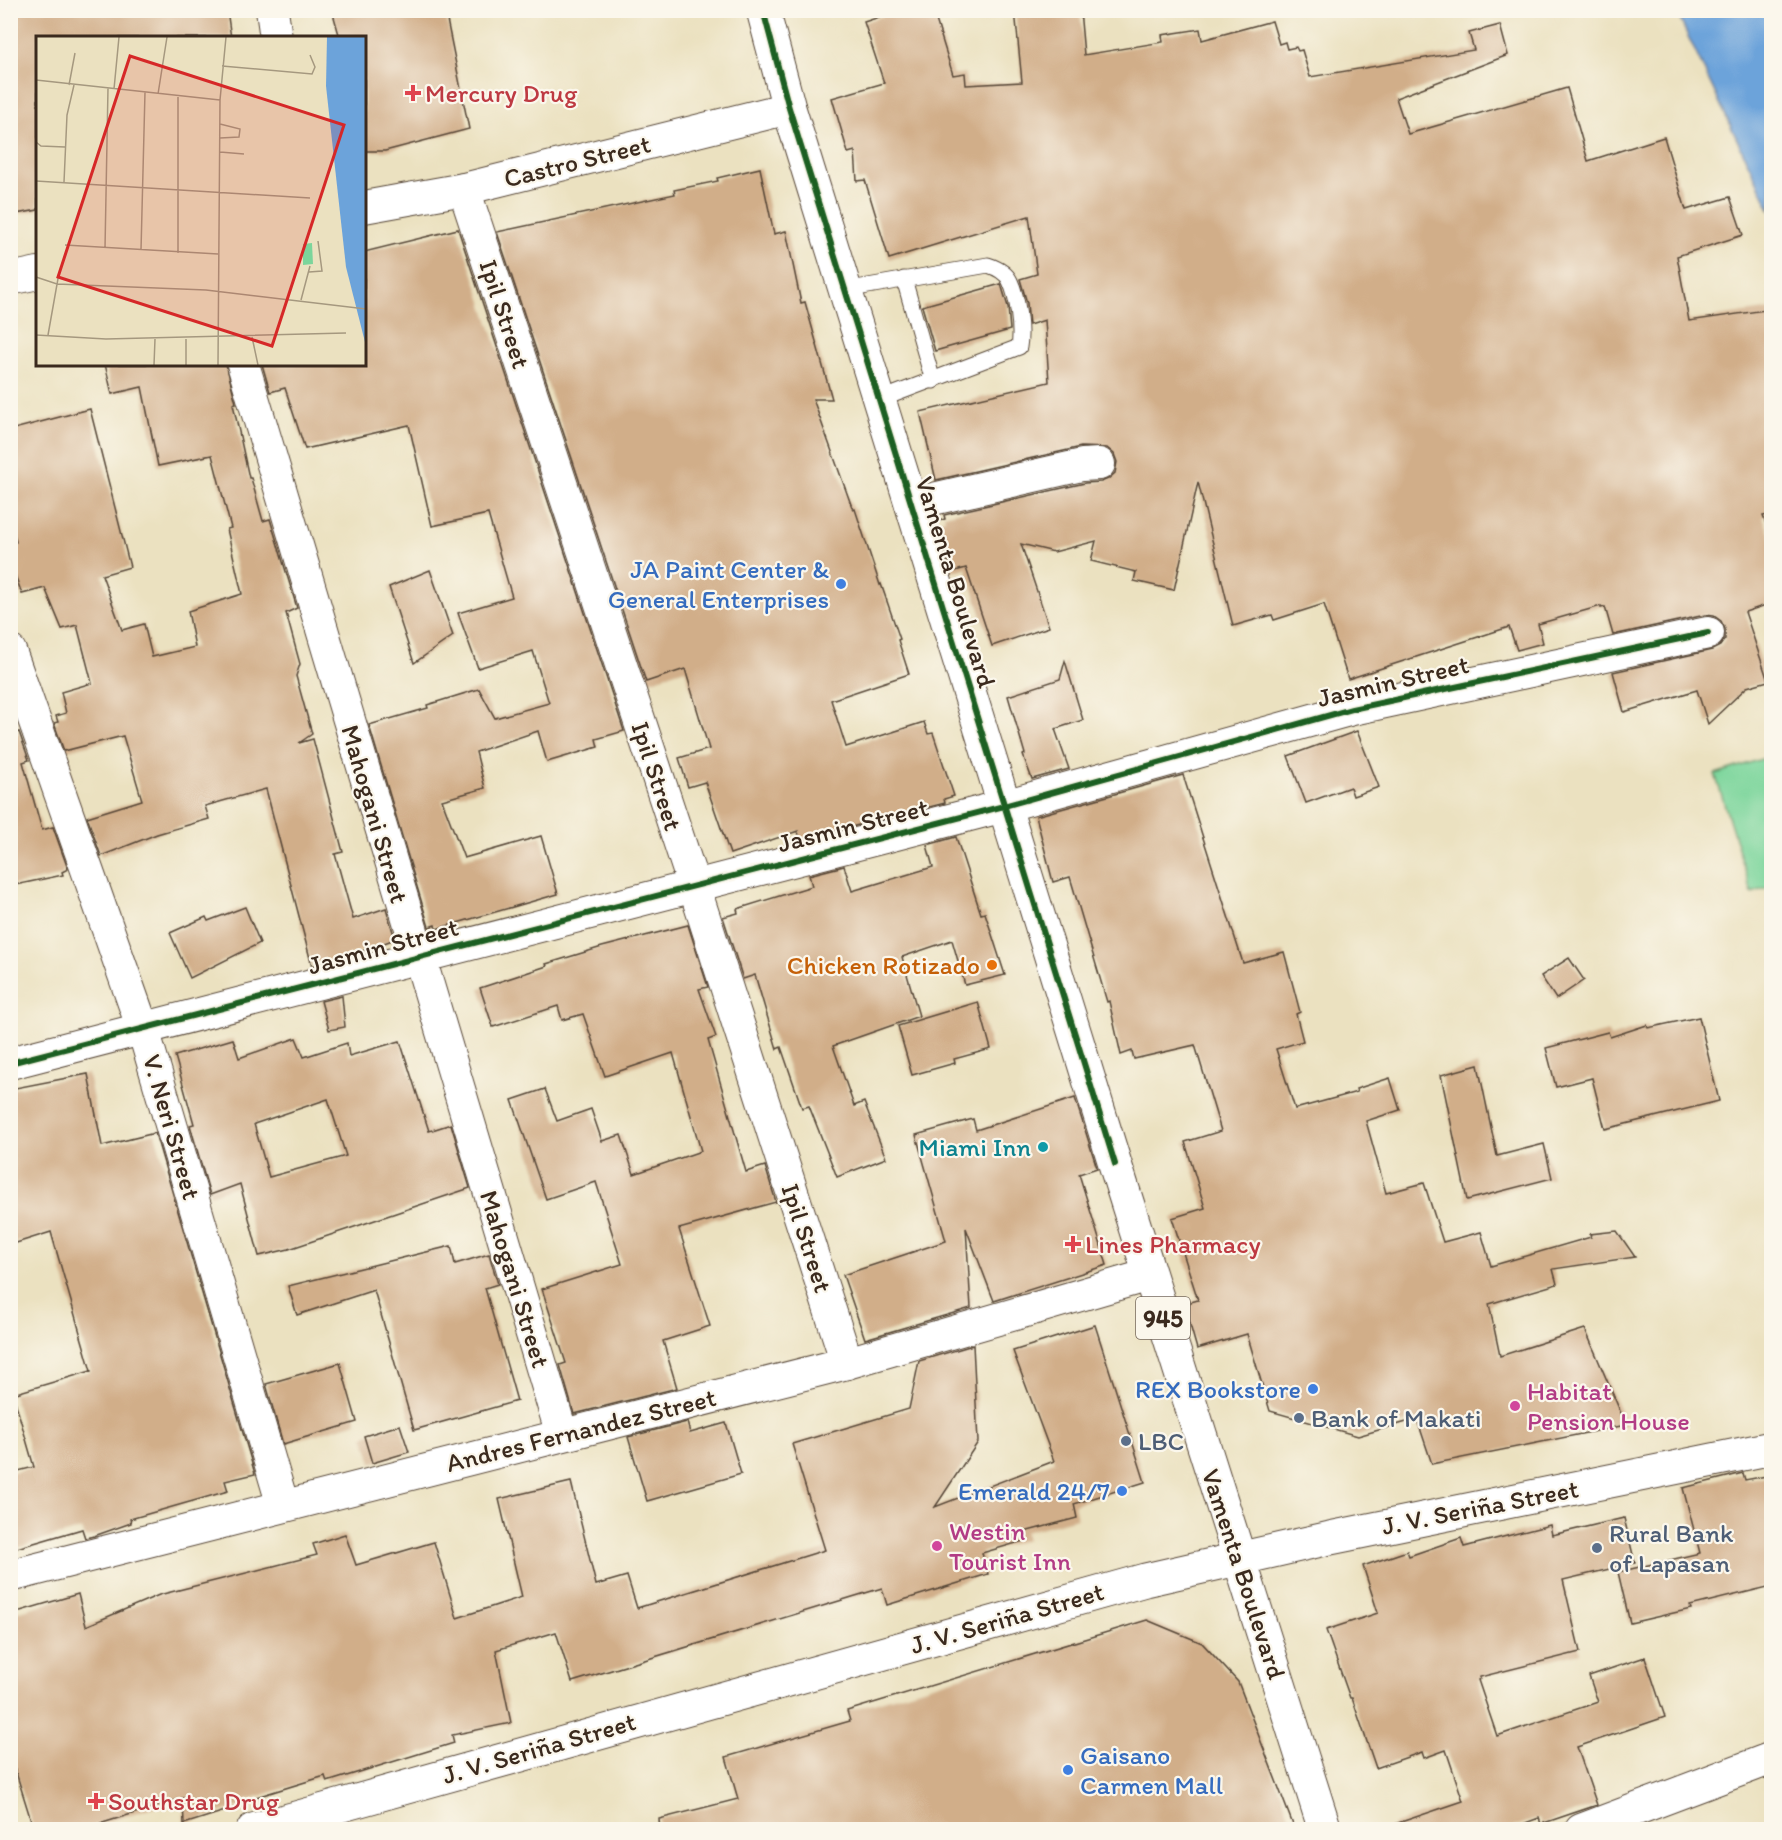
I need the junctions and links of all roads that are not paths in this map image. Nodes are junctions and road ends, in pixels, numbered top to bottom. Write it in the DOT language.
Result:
graph roads {
  1 [pos="272,10"];
  2 [pos="763,10"];
  3 [pos="276,36"];
  4 [pos="789,108"];
  5 [pos="464,189"];
  6 [pos="366,207"];
  7 [pos="36,273"];
  8 [pos="10,279"];
  9 [pos="904,279"];
  10 [pos="845,290"];
  11 [pos="244,366"];
  12 [pos="933,381"];
  13 [pos="879,400"];
  14 [pos="1099,464"];
  15 [pos="911,504"];
  16 [pos="1708,633"];
  17 [pos="10,651"];
  18 [pos="1004,806"];
  19 [pos="694,886"];
  20 [pos="418,957"];
  21 [pos="143,1029"];
  22 [pos="10,1063"];
  23 [pos="1149,1275"];
  24 [pos="847,1363"];
  25 [pos="562,1435"];
  26 [pos="1772,1448"];
  27 [pos="283,1506"];
  28 [pos="1239,1558"];
  29 [pos="10,1576"];
  30 [pos="1772,1758"];
  31 [pos="1602,1826"];
  32 [pos="253,1830"];
  33 [pos="1325,1830"];
  1 -- 3 [label="street"];
  2 -- 4 [label="main road, Vamenta Boulevard / 945"];
  4 -- 5 [label="street, Castro Street"];
  4 -- 10 [label="main road, Vamenta Boulevard / 945"];
  5 -- 6 [label="street, Castro Street"];
  5 -- 19 [label="street, Ipil Street"];
  7 -- 8 [label="street"];
  9 -- 10 [label="lane"];
  9 -- 12 [label="lane"];
  9 -- 12 [label="lane"];
  10 -- 13 [label="main road, Vamenta Boulevard / 945"];
  11 -- 20 [label="street, Mahogani Street"];
  12 -- 13 [label="lane"];
  13 -- 15 [label="main road, Vamenta Boulevard / 945"];
  14 -- 15 [label="street"];
  15 -- 18 [label="main road, Vamenta Boulevard / 945"];
  16 -- 18 [label="street, Jasmin Street"];
  17 -- 21 [label="street, V. Neri Street"];
  18 -- 19 [label="street, Jasmin Street"];
  18 -- 23 [label="main road, Vamenta Boulevard / 945"];
  19 -- 20 [label="street, Jasmin Street"];
  19 -- 24 [label="street, Ipil Street"];
  20 -- 21 [label="street, Jasmin Street"];
  20 -- 25 [label="street, Mahogani Street"];
  21 -- 22 [label="street, Jasmin Street"];
  21 -- 27 [label="street, V. Neri Street"];
  23 -- 24 [label="street, Andres Fernandez Street"];
  23 -- 28 [label="main road, Vamenta Boulevard / 945"];
  24 -- 25 [label="street, Andres Fernandez Street"];
  25 -- 27 [label="street, Andres Fernandez Street"];
  26 -- 28 [label="main road, J. V. Seriña Street"];
  27 -- 29 [label="street, Andres Fernandez Street"];
  28 -- 32 [label="main road, J. V. Seriña Street"];
  28 -- 33 [label="main road, Vamenta Boulevard / 945"];
  30 -- 31 [label="street"];
}
